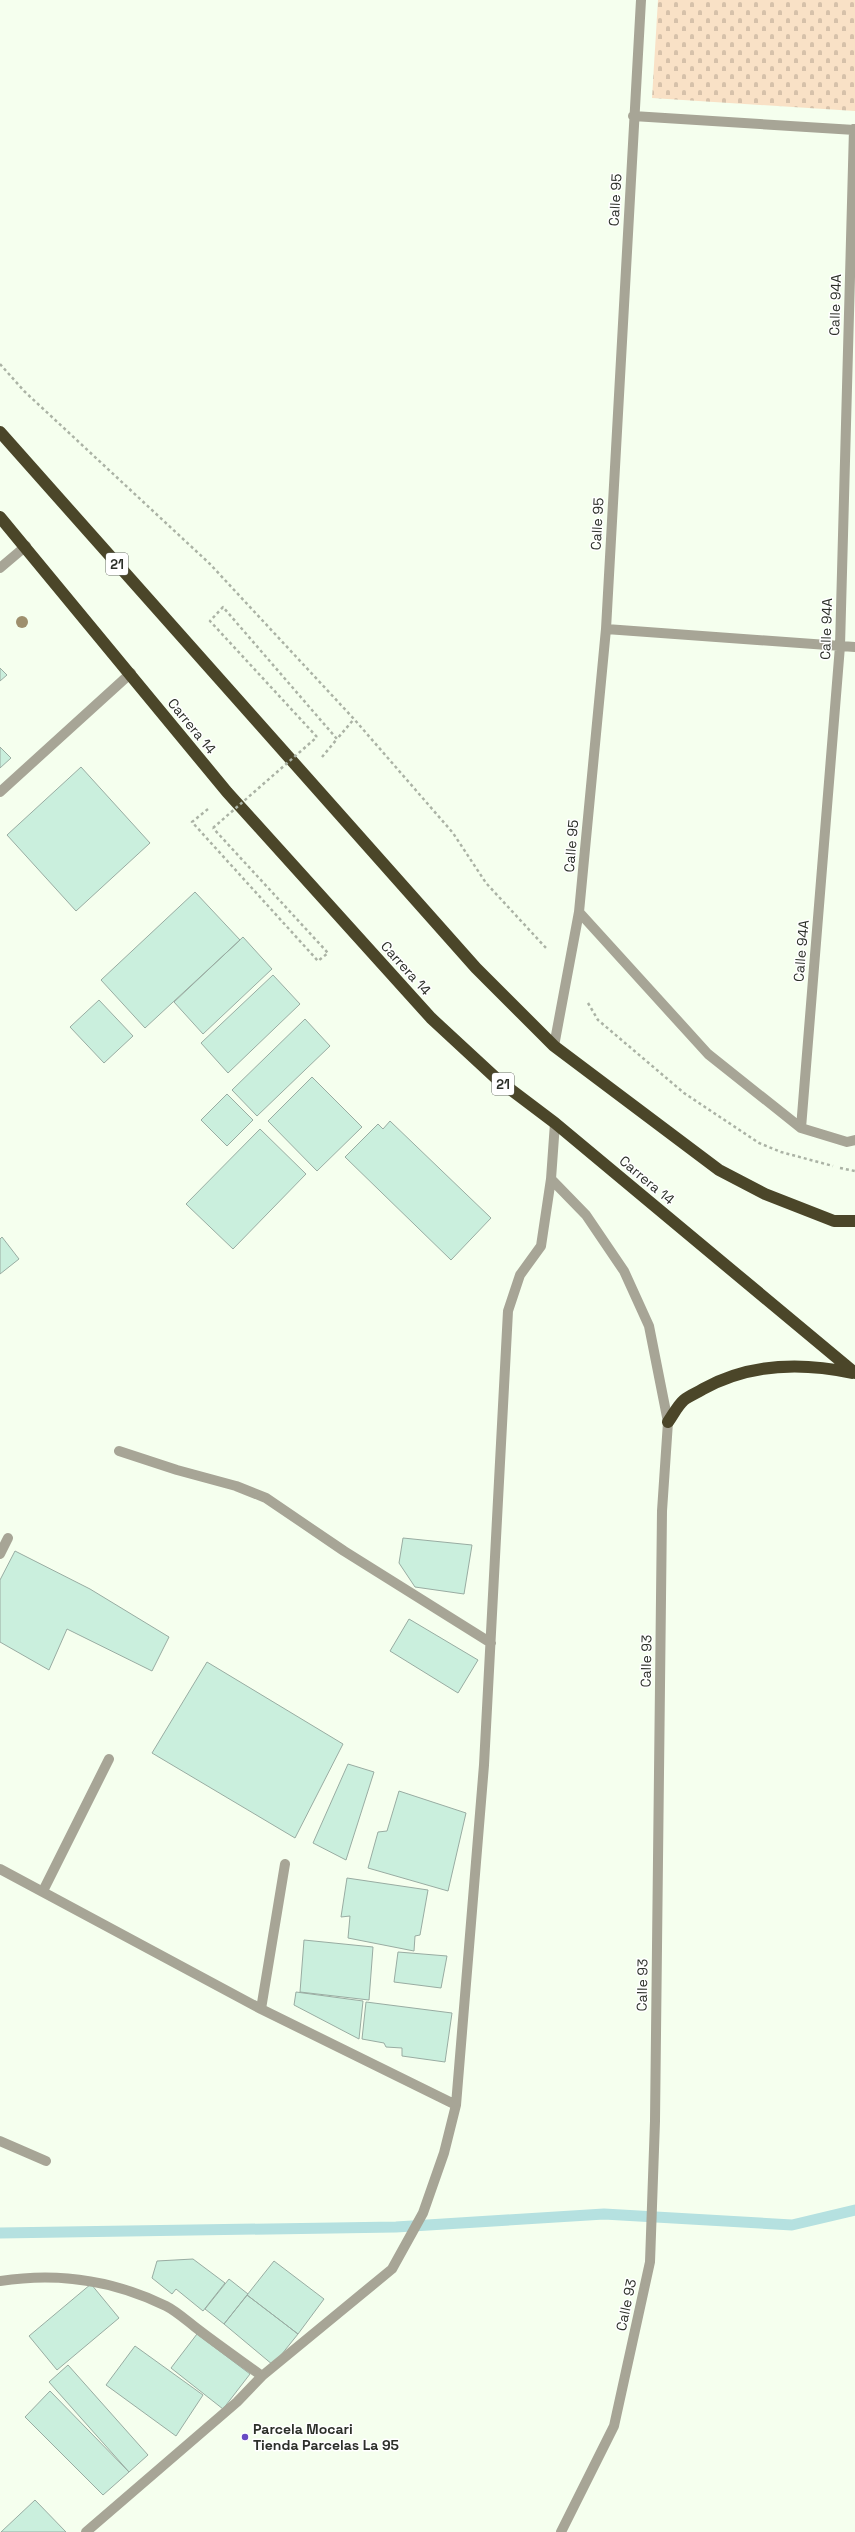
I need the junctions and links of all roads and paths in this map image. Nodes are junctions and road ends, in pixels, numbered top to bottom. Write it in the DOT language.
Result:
graph roads {
  1 [pos="641,0"];
  2 [pos="633,116"];
  3 [pos="854,130"];
  4 [pos="0,364"];
  5 [pos="0,432"];
  6 [pos="0,517"];
  7 [pos="26,546"];
  8 [pos="0,568"];
  9 [pos="606,628"];
  10 [pos="840,646"];
  11 [pos="855,647"];
  12 [pos="131,673"];
  13 [pos="354,719"];
  14 [pos="0,792"];
  15 [pos="227,792"];
  16 [pos="579,912"];
  17 [pos="568,972"];
  18 [pos="554,1046"];
  19 [pos="555,1123"];
  20 [pos="801,1128"];
  21 [pos="855,1140"];
  22 [pos="855,1171"];
  23 [pos="551,1179"];
  24 [pos="855,1221"];
  25 [pos="855,1373"];
  26 [pos="668,1422"];
  27 [pos="119,1451"];
  28 [pos="8,1538"];
  29 [pos="0,1554"];
  30 [pos="491,1643"];
  31 [pos="109,1759"];
  32 [pos="285,1864"];
  33 [pos="0,1869"];
  34 [pos="43,1891"];
  35 [pos="261,2009"];
  36 [pos="456,2104"];
  37 [pos="0,2141"];
  38 [pos="46,2161"];
  39 [pos="0,2280"];
  40 [pos="262,2376"];
  41 [pos="86,2532"];
  42 [pos="561,2532"];
  1 -- 2 [label="street, Calle 95"];
  2 -- 3 [label="street"];
  2 -- 9 [label="street, Calle 95"];
  3 -- 10 [label="street, Calle 94A"];
  4 -- 13 [label="path"];
  5 -- 18 [label="highway, 21"];
  6 -- 7 [label="highway, Carrera 14 / 21"];
  7 -- 8 [label="street"];
  7 -- 12 [label="highway, Carrera 14 / 21"];
  9 -- 10 [label="street"];
  9 -- 16 [label="street, Calle 95"];
  10 -- 11 [label="street"];
  10 -- 20 [label="street, Calle 94A"];
  12 -- 14 [label="street"];
  12 -- 15 [label="highway, Carrera 14 / 21"];
  13 -- 15 [label="path, bridge"];
  13 -- 17 [label="path"];
  15 -- 19 [label="highway, Carrera 14 / 21"];
  16 -- 17 [label="street, Calle 95"];
  16 -- 20 [label="street"];
  17 -- 18 [label="street, Calle 95"];
  17 -- 22 [label="path"];
  18 -- 24 [label="highway, 21"];
  19 -- 23 [label="street"];
  19 -- 25 [label="highway, Carrera 14 / 21"];
  20 -- 21 [label="street"];
  23 -- 26 [label="street, Calle 93"];
  23 -- 30 [label="street"];
  25 -- 26 [label="highway"];
  26 -- 42 [label="street, Calle 93"];
  27 -- 30 [label="street"];
  28 -- 29 [label="street"];
  30 -- 36 [label="street"];
  31 -- 34 [label="street"];
  32 -- 35 [label="street"];
  33 -- 34 [label="street"];
  34 -- 35 [label="street"];
  35 -- 36 [label="street"];
  36 -- 40 [label="street"];
  37 -- 38 [label="street"];
  39 -- 40 [label="street"];
  40 -- 41 [label="street"];
}
